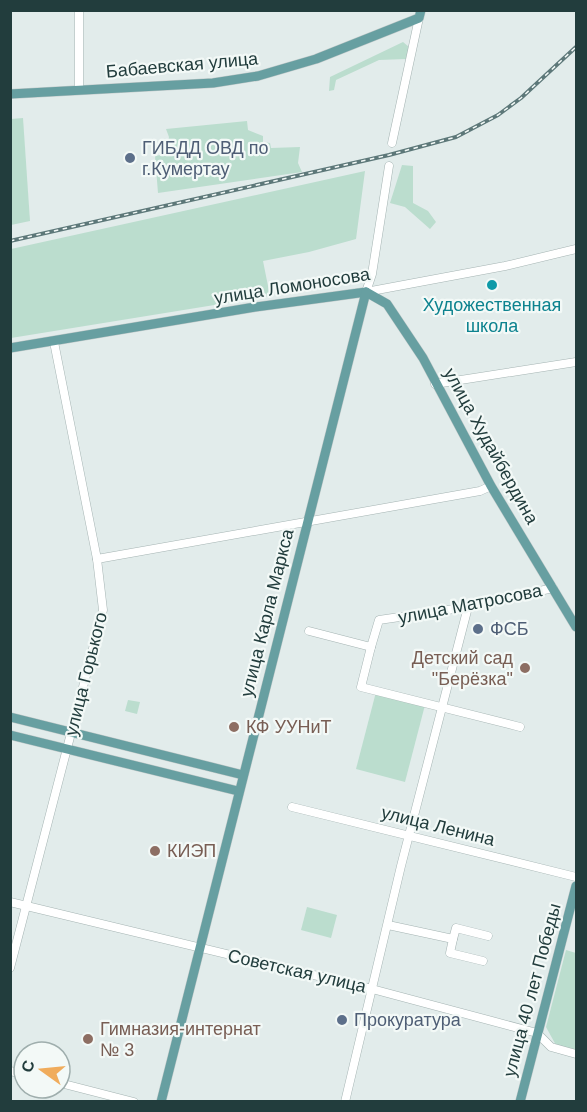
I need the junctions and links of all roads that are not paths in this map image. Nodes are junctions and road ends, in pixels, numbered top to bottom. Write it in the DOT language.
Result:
graph roads {
  1 [pos="79,10"];
  2 [pos="420,14"];
  3 [pos="79,90"];
  4 [pos="10,94"];
  5 [pos="392,143"];
  6 [pos="389,166"];
  7 [pos="576,249"];
  8 [pos="366,292"];
  9 [pos="54,342"];
  10 [pos="10,348"];
  11 [pos="576,362"];
  12 [pos="435,384"];
  13 [pos="491,486"];
  14 [pos="307,522"];
  15 [pos="97,559"];
  16 [pos="553,588"];
  17 [pos="468,607"];
  18 [pos="576,627"];
  19 [pos="309,631"];
  20 [pos="371,647"];
  21 [pos="442,708"];
  22 [pos="10,717"];
  23 [pos="520,727"];
  24 [pos="71,733"];
  25 [pos="10,735"];
  26 [pos="67,749"];
  27 [pos="243,775"];
  28 [pos="238,791"];
  29 [pos="292,807"];
  30 [pos="410,836"];
  31 [pos="576,877"];
  32 [pos="576,886"];
  33 [pos="10,902"];
  34 [pos="27,906"];
  35 [pos="388,925"];
  36 [pos="488,936"];
  37 [pos="453,939"];
  38 [pos="200,948"];
  39 [pos="483,961"];
  40 [pos="10,968"];
  41 [pos="372,989"];
  42 [pos="537,1033"];
  43 [pos="576,1054"];
  44 [pos="72,1086"];
  45 [pos="134,1101"];
  46 [pos="160,1101"];
  47 [pos="345,1101"];
  48 [pos="520,1101"];
  1 -- 3 [label="street"];
  2 -- 3 [label="main road, Бабаевская улица"];
  2 -- 5 [label="street"];
  3 -- 4 [label="main road, Бабаевская улица"];
  6 -- 8 [label="street, улица Карла Маркса"];
  7 -- 8 [label="street, улица Ломоносова"];
  8 -- 9 [label="main road, улица Ломоносова"];
  8 -- 12 [label="main road, улица Худайбердина"];
  8 -- 14 [label="main road, улица Карла Маркса"];
  9 -- 10 [label="main road, улица Ломоносова"];
  9 -- 15 [label="street, улица Горького"];
  11 -- 12 [label="street"];
  12 -- 13 [label="main road, улица Худайбердина"];
  13 -- 14 [label="street"];
  13 -- 16 [label="main road, улица Худайбердина"];
  14 -- 15 [label="street"];
  14 -- 27 [label="main road, улица Карла Маркса"];
  15 -- 24 [label="street, улица Горького"];
  16 -- 17 [label="street, улица Матросова"];
  16 -- 18 [label="main road, улица Худайбердина"];
  17 -- 20 [label="street, улица Матросова"];
  17 -- 21 [label="street"];
  19 -- 20 [label="street"];
  20 -- 21 [label="street, улица Матросова"];
  21 -- 23 [label="street"];
  21 -- 30 [label="street"];
  22 -- 24 [label="main road"];
  24 -- 26 [label="street, улица Горького"];
  24 -- 27 [label="main road"];
  25 -- 26 [label="main road"];
  26 -- 28 [label="main road"];
  26 -- 34 [label="street, улица Горького"];
  27 -- 28 [label="main road, улица Карла Маркса"];
  28 -- 38 [label="main road, улица Карла Маркса"];
  29 -- 30 [label="street, улица Ленина"];
  30 -- 31 [label="street, улица Ленина"];
  30 -- 35 [label="street"];
  32 -- 42 [label="main road, улица 40 лет Победы"];
  33 -- 34 [label="street, Советская улица"];
  34 -- 38 [label="street, Советская улица"];
  34 -- 40 [label="street, улица Горького"];
  35 -- 37 [label="street"];
  35 -- 41 [label="street"];
  36 -- 37 [label="street"];
  37 -- 39 [label="street"];
  38 -- 41 [label="street, Советская улица"];
  38 -- 46 [label="main road, улица Карла Маркса"];
  41 -- 42 [label="street, Советская улица"];
  41 -- 47 [label="street"];
  42 -- 43 [label="street, Советская улица"];
  42 -- 48 [label="main road, улица 40 лет Победы"];
  44 -- 45 [label="street"];
}
